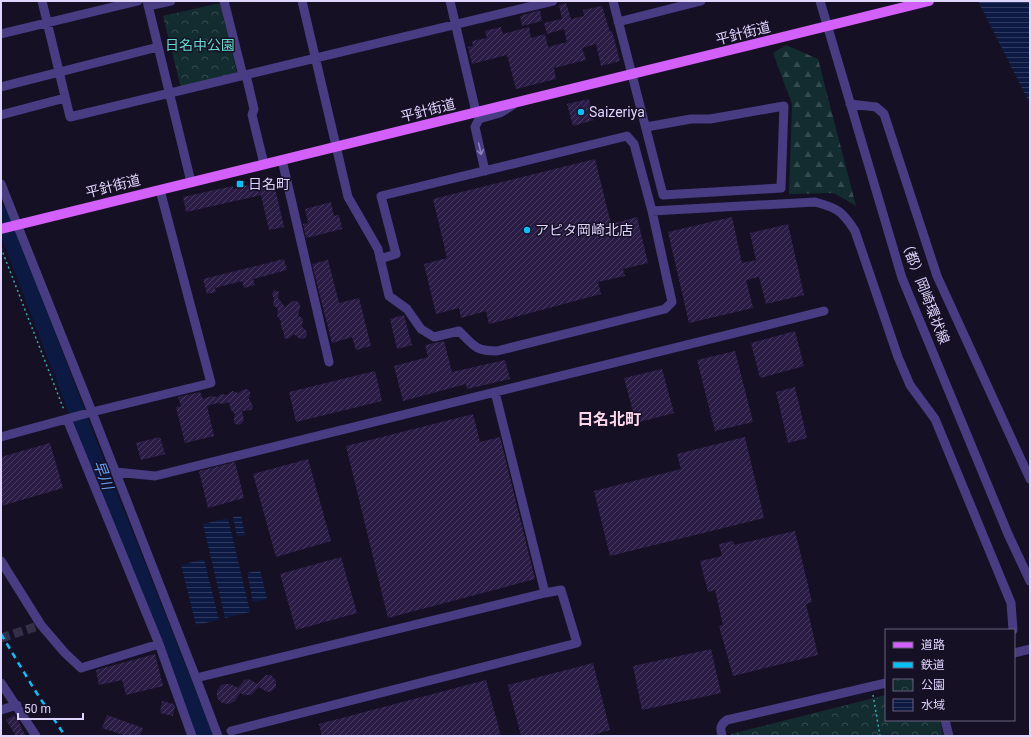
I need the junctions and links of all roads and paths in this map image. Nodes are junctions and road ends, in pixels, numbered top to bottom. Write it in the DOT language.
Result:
graph roads {
  1 [pos="42,1"];
  2 [pos="138,1"];
  3 [pos="171,1"];
  4 [pos="224,1"];
  5 [pos="302,1"];
  6 [pos="450,1"];
  7 [pos="553,1"];
  8 [pos="613,1"];
  9 [pos="701,1"];
  10 [pos="820,1"];
  11 [pos="929,1"];
  12 [pos="148,4"];
  13 [pos="618,22"];
  14 [pos="47,23"];
  15 [pos="456,25"];
  16 [pos="828,27"];
  17 [pos="1,34"];
  18 [pos="158,48"];
  19 [pos="316,58"];
  20 [pos="59,72"];
  21 [pos="631,74"];
  22 [pos="244,76"];
  23 [pos="1,87"];
  24 [pos="170,94"];
  25 [pos="65,98"];
  26 [pos="516,103"];
  27 [pos="850,104"];
  28 [pos="476,112"];
  29 [pos="1,115"];
  30 [pos="646,127"];
  31 [pos="337,146"];
  32 [pos="282,160"];
  33 [pos="264,164"];
  34 [pos="485,171"];
  35 [pos="190,182"];
  36 [pos="1,184"];
  37 [pos="160,190"];
  38 [pos="652,212"];
  39 [pos="18,224"];
  40 [pos="1,229"];
  41 [pos="1,248"];
  42 [pos="380,259"];
  43 [pos="824,311"];
  44 [pos="329,362"];
  45 [pos="495,392"];
  46 [pos="92,412"];
  47 [pos="68,419"];
  48 [pos="1,437"];
  49 [pos="116,472"];
  50 [pos="1030,479"];
  51 [pos="1,561"];
  52 [pos="1030,581"];
  53 [pos="545,593"];
  54 [pos="1013,629"];
  55 [pos="159,644"];
  56 [pos="1030,649"];
  57 [pos="1015,653"];
  58 [pos="196,678"];
  59 [pos="1,683"];
  60 [pos="885,683"];
  61 [pos="872,693"];
  62 [pos="17,706"];
  63 [pos="1,710"];
  64 [pos="945,721"];
  65 [pos="231,731"];
  66 [pos="36,736"];
  67 [pos="192,736"];
  68 [pos="218,736"];
  69 [pos="722,736"];
  70 [pos="880,736"];
  71 [pos="949,736"];
  1 -- 14 [label="street"];
  2 -- 14 [label="street"];
  3 -- 12 [label="street"];
  4 -- 22 [label="street"];
  5 -- 19 [label="street"];
  6 -- 15 [label="street"];
  7 -- 15 [label="street"];
  8 -- 13 [label="street"];
  9 -- 13 [label="street"];
  10 -- 16 [label="street, （都）岡崎環状線"];
  11 -- 16 [label="main road, 平針街道"];
  12 -- 18 [label="street"];
  13 -- 21 [label="street"];
  14 -- 17 [label="street"];
  14 -- 20 [label="street"];
  15 -- 19 [label="street"];
  15 -- 28 [label="street"];
  16 -- 21 [label="main road, 平針街道"];
  16 -- 27 [label="street, （都）岡崎環状線"];
  18 -- 20 [label="street"];
  18 -- 24 [label="street"];
  19 -- 22 [label="street"];
  19 -- 31 [label="street"];
  20 -- 23 [label="street"];
  20 -- 25 [label="street"];
  21 -- 26 [label="main road, 平針街道"];
  21 -- 30 [label="street"];
  22 -- 24 [label="street"];
  22 -- 33 [label="street"];
  24 -- 25 [label="street"];
  24 -- 35 [label="street"];
  25 -- 29 [label="street"];
  26 -- 28 [label="main road, 平針街道"];
  26 -- 34 [label="street, one-way"];
  27 -- 50 [label="street"];
  27 -- 52 [label="street, （都）岡崎環状線"];
  28 -- 31 [label="main road, 平針街道"];
  30 -- 30 [label="street"];
  31 -- 32 [label="main road, 平針街道"];
  31 -- 42 [label="street"];
  32 -- 33 [label="main road, 平針街道"];
  32 -- 44 [label="street"];
  33 -- 35 [label="main road, 平針街道"];
  34 -- 38 [label="street"];
  34 -- 42 [label="street"];
  35 -- 37 [label="main road, 平針街道"];
  36 -- 39 [label="street"];
  37 -- 39 [label="main road, 平針街道"];
  37 -- 46 [label="street"];
  38 -- 42 [label="street"];
  38 -- 54 [label="street"];
  39 -- 40 [label="main road, 平針街道"];
  39 -- 46 [label="street"];
  41 -- 47 [label="path"];
  43 -- 45 [label="street"];
  45 -- 49 [label="street"];
  45 -- 53 [label="street"];
  46 -- 47 [label="street"];
  46 -- 49 [label="street"];
  47 -- 48 [label="street"];
  47 -- 55 [label="street"];
  49 -- 58 [label="street"];
  51 -- 55 [label="street"];
  53 -- 58 [label="street"];
  53 -- 65 [label="street"];
  55 -- 67 [label="street"];
  56 -- 57 [label="street"];
  58 -- 68 [label="street"];
  59 -- 62 [label="street"];
  60 -- 69 [label="street"];
  61 -- 70 [label="path"];
  62 -- 63 [label="street"];
  62 -- 66 [label="street"];
  64 -- 71 [label="street"];
}
